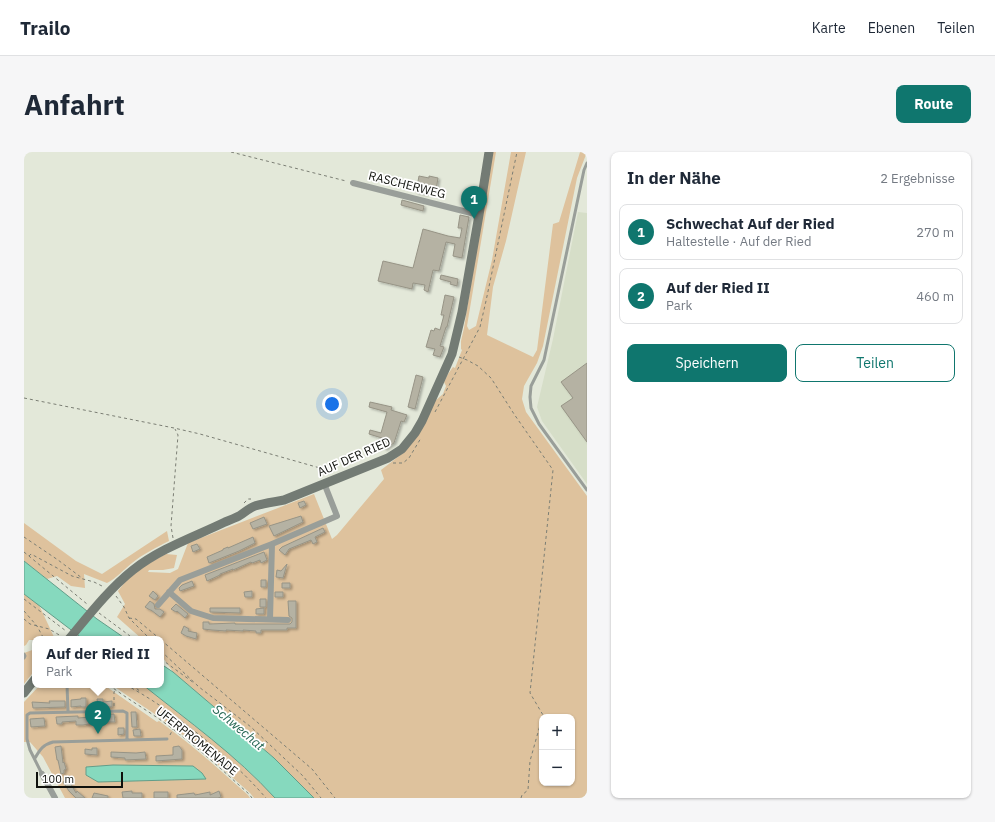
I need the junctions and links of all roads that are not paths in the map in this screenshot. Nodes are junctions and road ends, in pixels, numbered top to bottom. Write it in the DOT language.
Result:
graph roads {
  1 [pos="489,152"];
  2 [pos="587,163"];
  3 [pos="353,183"];
  4 [pos="479,215"];
  5 [pos="324,483"];
  6 [pos="587,490"];
  7 [pos="272,544"];
  8 [pos="170,592"];
  9 [pos="158,605"];
  10 [pos="270,619"];
  11 [pos="288,620"];
  12 [pos="66,636"];
  13 [pos="24,654"];
  14 [pos="24,658"];
  15 [pos="32,683"];
  16 [pos="67,688"];
  17 [pos="24,693"];
  18 [pos="68,711"];
  19 [pos="167,739"];
  20 [pos="127,740"];
  21 [pos="35,758"];
  22 [pos="42,774"];
  23 [pos="55,798"];
  1 -- 4 [label="main road, AUF DER RIED"];
  2 -- 6 [label="lane"];
  3 -- 4 [label="street, RASCHERWEG"];
  4 -- 5 [label="main road, AUF DER RIED"];
  5 -- 7 [label="street"];
  5 -- 12 [label="main road, AUF DER RIED"];
  7 -- 8 [label="street"];
  7 -- 10 [label="street"];
  8 -- 9 [label="street"];
  8 -- 10 [label="street"];
  10 -- 11 [label="street"];
  13 -- 14 [label="lane"];
  15 -- 17 [label="main road"];
  16 -- 18 [label="lane"];
  18 -- 20 [label="lane"];
  18 -- 21 [label="lane"];
  19 -- 20 [label="lane"];
  20 -- 21 [label="lane"];
  21 -- 22 [label="lane"];
  22 -- 23 [label="street"];
}
